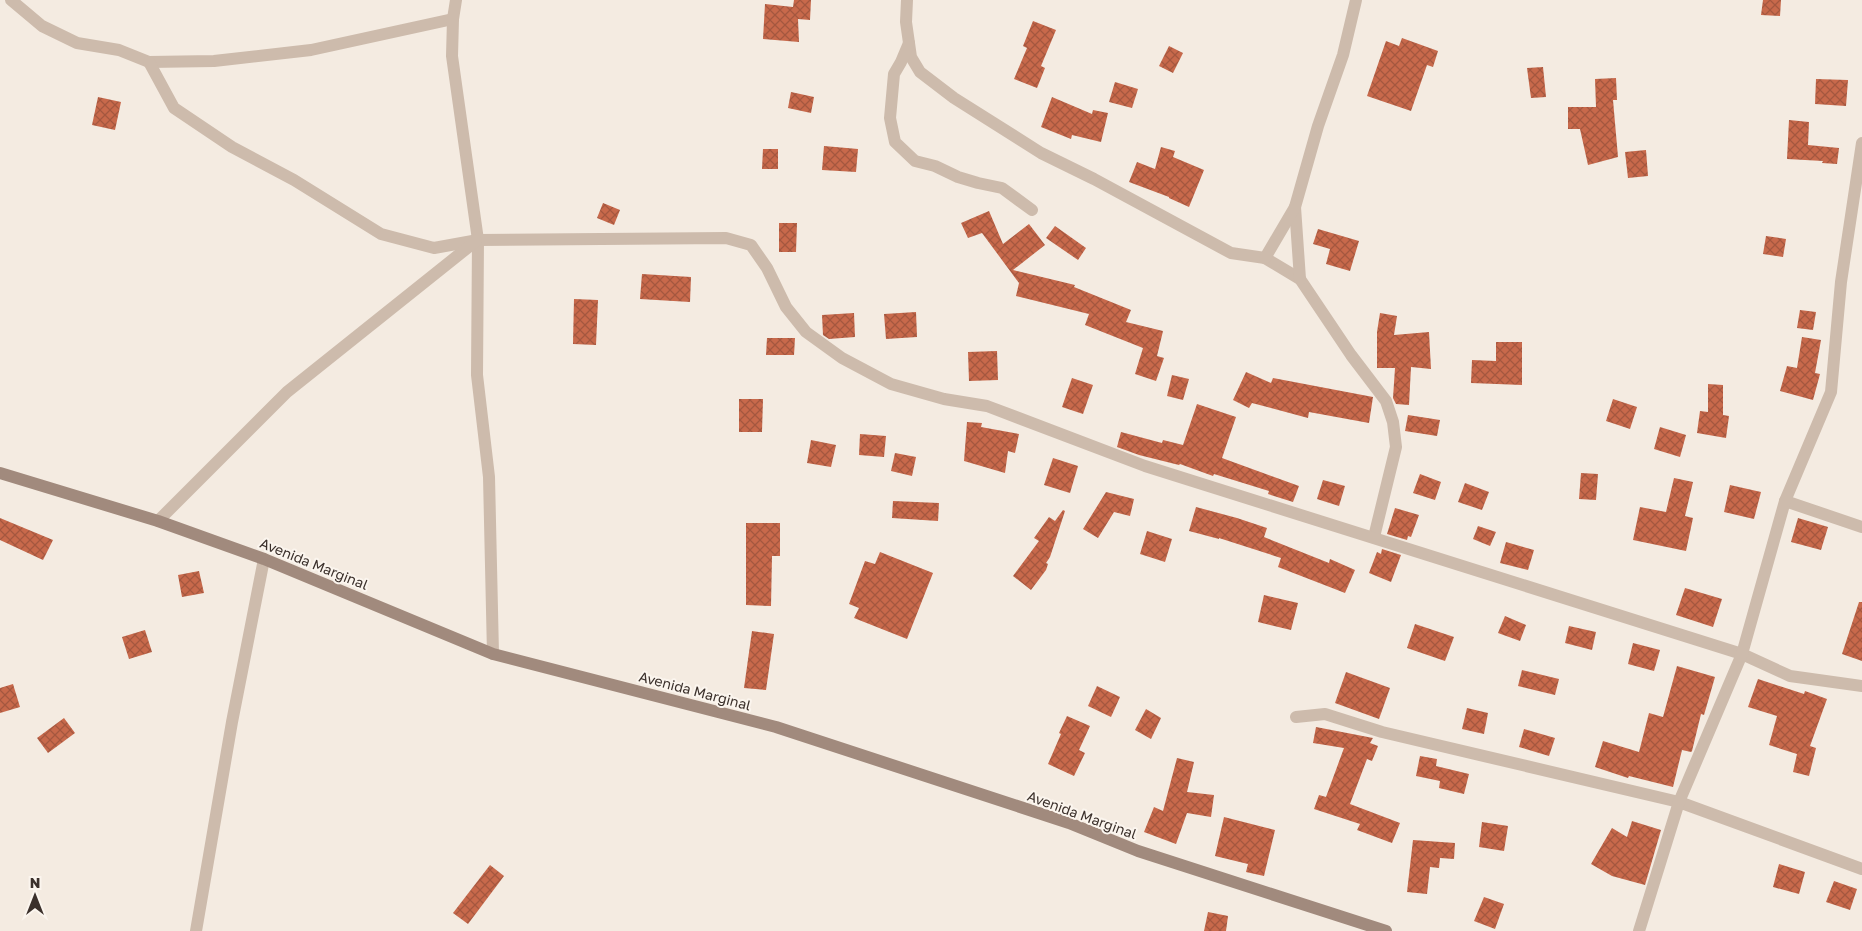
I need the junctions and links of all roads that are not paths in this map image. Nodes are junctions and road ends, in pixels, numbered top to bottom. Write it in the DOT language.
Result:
graph roads {
  1 [pos="11,0"];
  2 [pos="456,0"];
  3 [pos="907,0"];
  4 [pos="1356,0"];
  5 [pos="453,19"];
  6 [pos="909,43"];
  7 [pos="148,62"];
  8 [pos="1862,143"];
  9 [pos="1295,207"];
  10 [pos="1032,210"];
  11 [pos="478,240"];
  12 [pos="1265,258"];
  13 [pos="1300,279"];
  14 [pos="0,473"];
  15 [pos="1785,501"];
  16 [pos="158,521"];
  17 [pos="1862,527"];
  18 [pos="1374,537"];
  19 [pos="264,559"];
  20 [pos="493,654"];
  21 [pos="1742,654"];
  22 [pos="1862,686"];
  23 [pos="1296,717"];
  24 [pos="1679,802"];
  25 [pos="1862,869"];
  26 [pos="196,931"];
  27 [pos="1386,931"];
  28 [pos="1639,931"];
  1 -- 7 [label="street"];
  2 -- 5 [label="street"];
  3 -- 6 [label="street"];
  4 -- 9 [label="street"];
  5 -- 7 [label="street"];
  5 -- 11 [label="street"];
  6 -- 10 [label="street"];
  6 -- 12 [label="street"];
  7 -- 11 [label="street"];
  8 -- 15 [label="street"];
  9 -- 12 [label="street"];
  9 -- 13 [label="street"];
  11 -- 16 [label="street"];
  11 -- 18 [label="street"];
  11 -- 20 [label="street"];
  12 -- 13 [label="street"];
  13 -- 18 [label="street"];
  14 -- 16 [label="street, Avenida Marginal"];
  15 -- 17 [label="street"];
  15 -- 21 [label="street"];
  16 -- 19 [label="street, Avenida Marginal"];
  18 -- 21 [label="street"];
  19 -- 20 [label="street, Avenida Marginal"];
  19 -- 26 [label="street"];
  20 -- 27 [label="street, Avenida Marginal"];
  21 -- 22 [label="street"];
  21 -- 24 [label="street"];
  23 -- 24 [label="street"];
  24 -- 25 [label="street"];
  24 -- 28 [label="street"];
}
